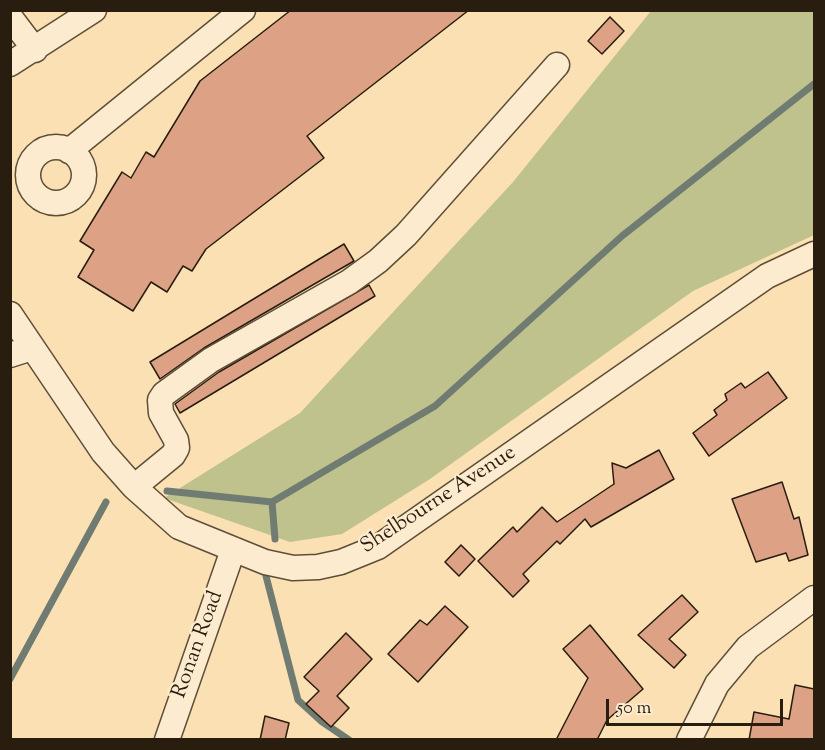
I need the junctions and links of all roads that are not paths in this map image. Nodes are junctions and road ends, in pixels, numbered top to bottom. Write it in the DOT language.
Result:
graph roads {
  1 [pos="94,10"];
  2 [pos="243,10"];
  3 [pos="10,17"];
  4 [pos="35,50"];
  5 [pos="10,64"];
  6 [pos="557,66"];
  7 [pos="69,151"];
  8 [pos="814,254"];
  9 [pos="10,314"];
  10 [pos="21,351"];
  11 [pos="134,487"];
  12 [pos="233,550"];
  13 [pos="814,598"];
  14 [pos="167,740"];
  15 [pos="689,740"];
  1 -- 4 [label="street"];
  2 -- 7 [label="street"];
  3 -- 4 [label="street"];
  4 -- 5 [label="street"];
  6 -- 11 [label="street"];
  8 -- 12 [label="street, Shelbourne Avenue"];
  9 -- 10 [label="street, Shelbourne Avenue"];
  10 -- 11 [label="street, Shelbourne Avenue"];
  11 -- 12 [label="street, Shelbourne Avenue"];
  12 -- 14 [label="street, Ronan Road"];
  13 -- 15 [label="street"];
}
